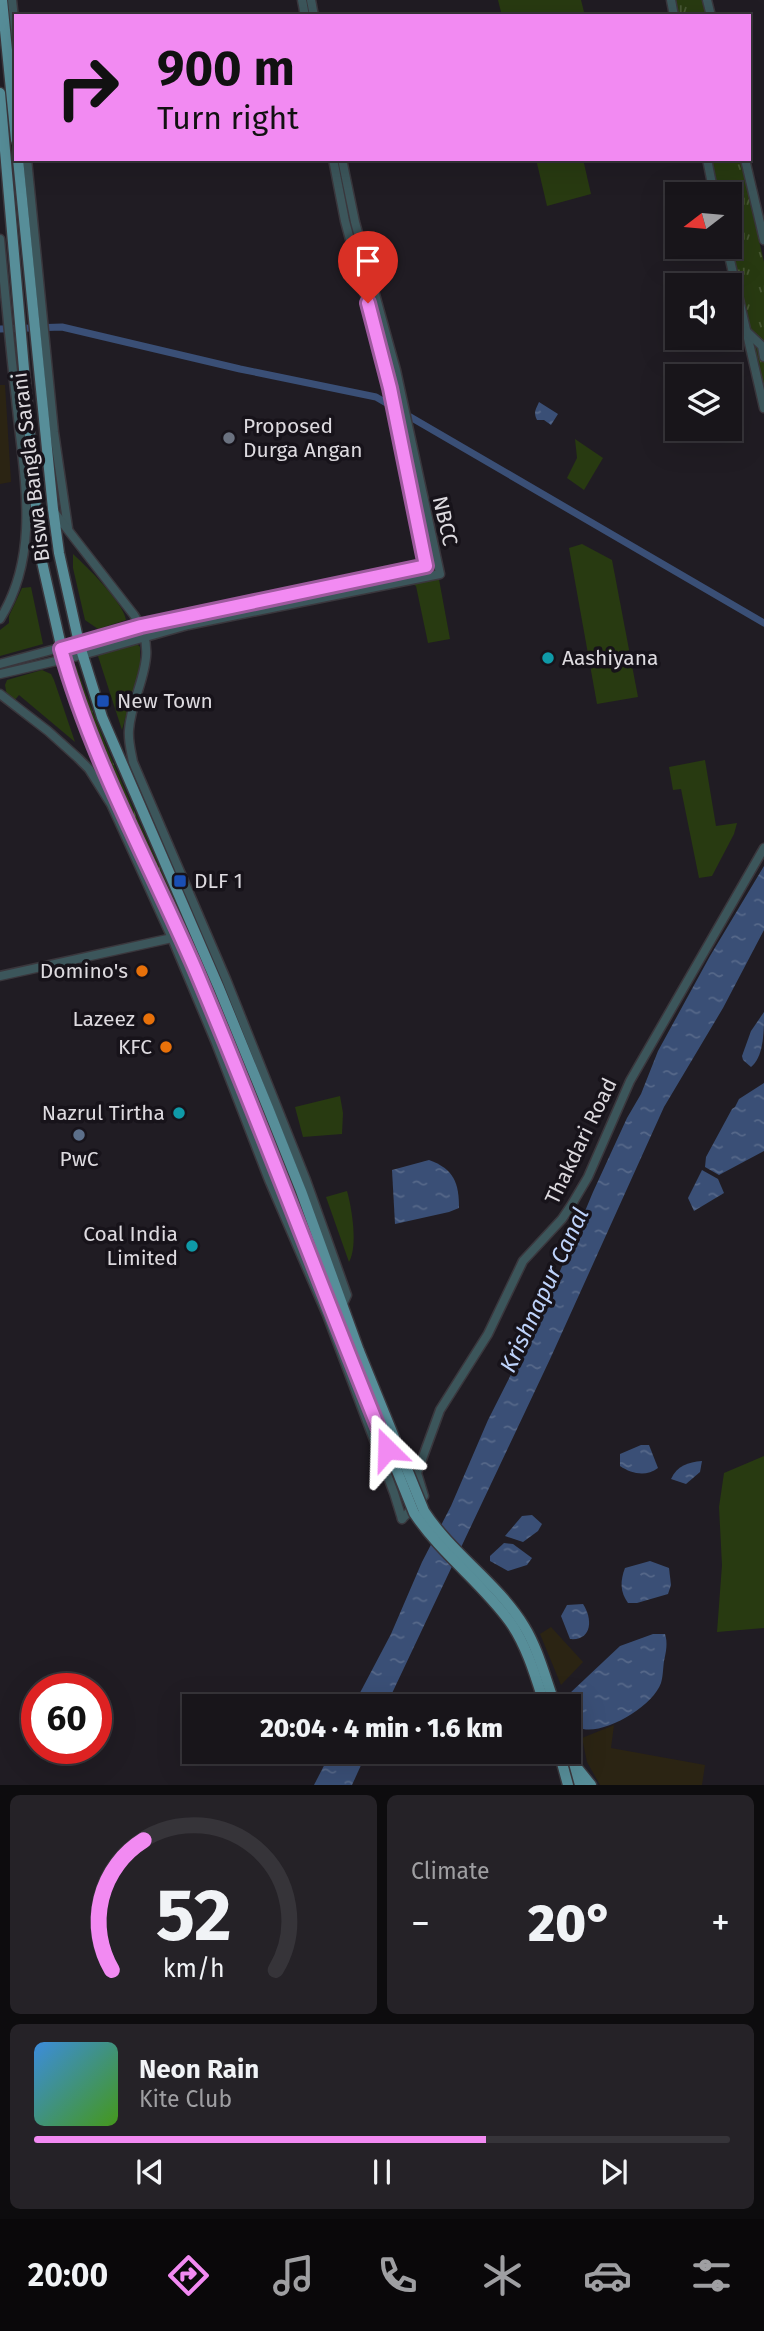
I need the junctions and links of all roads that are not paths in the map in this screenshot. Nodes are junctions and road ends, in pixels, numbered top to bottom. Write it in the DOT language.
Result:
graph roads {
  1 [pos="2,0"];
  2 [pos="12,0"];
  3 [pos="14,18"];
  4 [pos="0,93"];
  5 [pos="6,98"];
  6 [pos="14,132"];
  7 [pos="18,161"];
  8 [pos="27,161"];
  9 [pos="333,161"];
  10 [pos="342,161"];
  11 [pos="707,161"];
  12 [pos="745,161"];
  13 [pos="712,182"];
  14 [pos="764,240"];
  15 [pos="0,242"];
  16 [pos="730,259"];
  17 [pos="38,320"];
  18 [pos="746,330"];
  19 [pos="40,343"];
  20 [pos="764,357"];
  21 [pos="399,405"];
  22 [pos="764,408"];
  23 [pos="402,422"];
  24 [pos="29,488"];
  25 [pos="53,509"];
  26 [pos="68,531"];
  27 [pos="437,563"];
  28 [pos="426,566"];
  29 [pos="428,576"];
  30 [pos="0,619"];
  31 [pos="141,626"];
  32 [pos="143,637"];
  33 [pos="79,643"];
  34 [pos="63,654"];
  35 [pos="82,655"];
  36 [pos="0,664"];
  37 [pos="0,674"];
  38 [pos="0,694"];
  39 [pos="764,848"];
  40 [pos="172,938"];
  41 [pos="0,976"];
  42 [pos="342,1306"];
  43 [pos="355,1353"];
  44 [pos="541,1694"];
  45 [pos="551,1694"];
  46 [pos="562,1764"];
  47 [pos="574,1764"];
  48 [pos="575,1764"];
  49 [pos="568,1785"];
  50 [pos="580,1785"];
  51 [pos="590,1785"];
  1 -- 5 [label="main road, Biswa Bangla Sarani"];
  2 -- 3 [label="street"];
  4 -- 5 [label="main road, Biswa Bangla Sarani"];
  5 -- 6 [label="main road, Biswa Bangla Sarani"];
  5 -- 24 [label="main road, Biswa Bangla Sarani"];
  7 -- 17 [label="main road, Biswa Bangla Sarani"];
  8 -- 17 [label="street"];
  9 -- 21 [label="street"];
  10 -- 21 [label="street"];
  11 -- 13 [label="street"];
  12 -- 14 [label="street"];
  15 -- 24 [label="street"];
  16 -- 18 [label="street"];
  17 -- 19 [label="main road, Biswa Bangla Sarani"];
  18 -- 20 [label="street"];
  18 -- 22 [label="street"];
  19 -- 25 [label="main road, Biswa Bangla Sarani"];
  19 -- 26 [label="street"];
  21 -- 23 [label="street"];
  23 -- 27 [label="street, NBCC"];
  23 -- 28 [label="street"];
  24 -- 30 [label="street"];
  24 -- 34 [label="main road, Biswa Bangla Sarani"];
  25 -- 26 [label="street"];
  25 -- 33 [label="main road, Biswa Bangla Sarani"];
  26 -- 31 [label="street"];
  27 -- 28 [label="street"];
  27 -- 29 [label="street, NBCC"];
  28 -- 29 [label="street"];
  28 -- 31 [label="street"];
  29 -- 32 [label="street, NBCC"];
  31 -- 32 [label="street"];
  31 -- 33 [label="street"];
  32 -- 35 [label="street, NBCC"];
  32 -- 42 [label="street"];
  33 -- 34 [label="street"];
  33 -- 35 [label="main road, Biswa Bangla Sarani"];
  34 -- 35 [label="street, NBCC"];
  34 -- 36 [label="street"];
  34 -- 37 [label="street, NBCC"];
  34 -- 43 [label="main road, Biswa Bangla Sarani"];
  35 -- 42 [label="main road, Biswa Bangla Sarani"];
  38 -- 40 [label="street"];
  39 -- 40 [label="street, Thakdari Road"];
  40 -- 41 [label="street"];
  42 -- 43 [label="main road, Biswa Bangla Sarani"];
  43 -- 44 [label="main road, bridge"];
  43 -- 45 [label="main road, bridge"];
  46 -- 49 [label="main road"];
  47 -- 50 [label="main road"];
  48 -- 51 [label="main road"];
}
